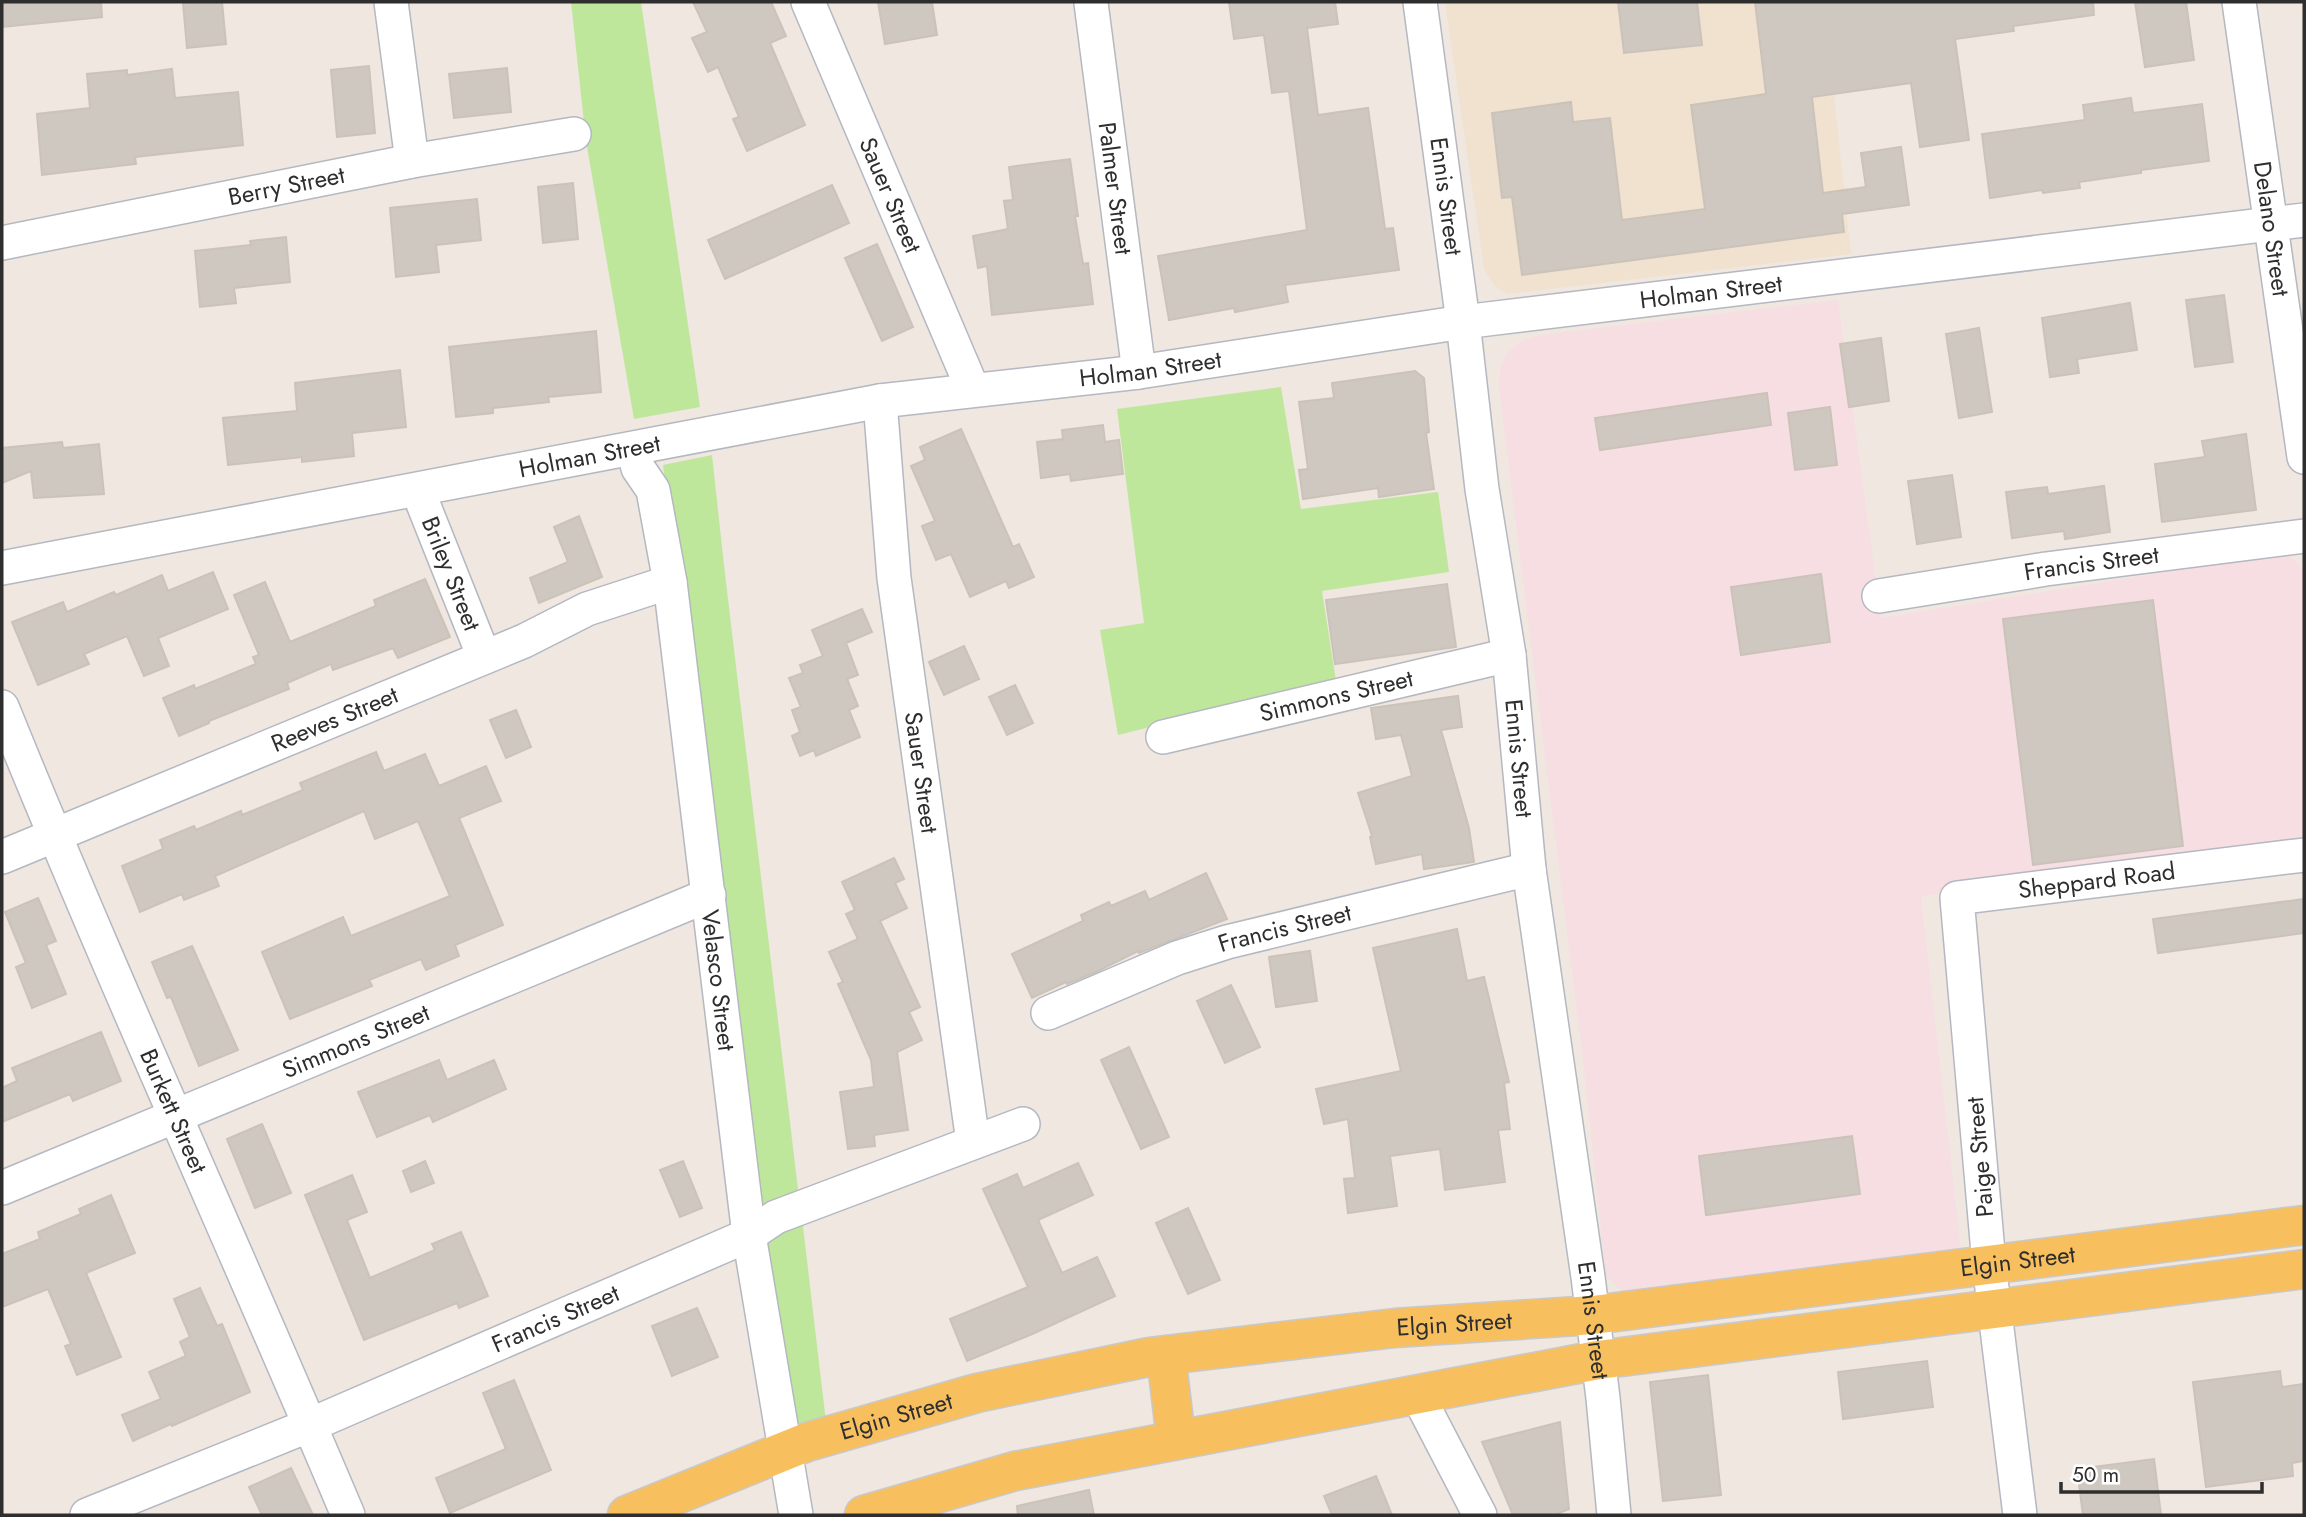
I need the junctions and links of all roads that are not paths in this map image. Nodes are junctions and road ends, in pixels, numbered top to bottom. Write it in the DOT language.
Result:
graph roads {
  1 [pos="391,2"];
  2 [pos="808,2"];
  3 [pos="1420,2"];
  4 [pos="2239,2"];
  5 [pos="1091,3"];
  6 [pos="574,134"];
  7 [pos="412,161"];
  8 [pos="2304,220"];
  9 [pos="2270,224"];
  10 [pos="2,243"];
  11 [pos="1463,322"];
  12 [pos="1139,372"];
  13 [pos="973,390"];
  14 [pos="880,401"];
  15 [pos="633,449"];
  16 [pos="2304,457"];
  17 [pos="418,491"];
  18 [pos="2304,536"];
  19 [pos="2,568"];
  20 [pos="670,582"];
  21 [pos="1879,596"];
  22 [pos="1509,655"];
  23 [pos="484,657"];
  24 [pos="2,707"];
  25 [pos="1163,737"];
  26 [pos="54,836"];
  27 [pos="2304,855"];
  28 [pos="2,858"];
  29 [pos="1529,869"];
  30 [pos="709,895"];
  31 [pos="1963,966"];
  32 [pos="1048,1013"];
  33 [pos="174,1116"];
  34 [pos="1023,1124"];
  35 [pos="973,1142"];
  36 [pos="2,1188"];
  37 [pos="2304,1225"];
  38 [pos="749,1235"];
  39 [pos="1989,1265"];
  40 [pos="2304,1269"];
  41 [pos="1993,1307"];
  42 [pos="1593,1315"];
  43 [pos="1166,1355"];
  44 [pos="1598,1360"];
  45 [pos="1418,1394"];
  46 [pos="310,1425"];
  47 [pos="1176,1439"];
  48 [pos="785,1450"];
  49 [pos="87,1515"];
  50 [pos="348,1515"];
  51 [pos="627,1515"];
  52 [pos="796,1515"];
  53 [pos="864,1515"];
  54 [pos="1480,1515"];
  55 [pos="1614,1515"];
  56 [pos="2020,1515"];
  1 -- 7 [label="street"];
  2 -- 13 [label="street, Sauer Street"];
  3 -- 11 [label="street, Ennis Street"];
  4 -- 9 [label="street, Delano Street"];
  5 -- 12 [label="street, Palmer Street"];
  6 -- 7 [label="street, Berry Street"];
  7 -- 10 [label="street, Berry Street"];
  8 -- 9 [label="street, Holman Street"];
  9 -- 11 [label="street, Holman Street"];
  9 -- 16 [label="street, Delano Street"];
  11 -- 12 [label="street, Holman Street"];
  11 -- 22 [label="street, Ennis Street"];
  12 -- 13 [label="street, Holman Street"];
  13 -- 14 [label="street, Holman Street"];
  14 -- 15 [label="street, Holman Street"];
  14 -- 35 [label="street, Sauer Street"];
  15 -- 17 [label="street, Holman Street"];
  15 -- 20 [label="street, Velasco Street"];
  17 -- 19 [label="street, Holman Street"];
  17 -- 23 [label="street, Briley Street"];
  18 -- 21 [label="street, Francis Street"];
  20 -- 23 [label="street, Reeves Street"];
  20 -- 30 [label="street, Velasco Street"];
  22 -- 25 [label="street, Simmons Street"];
  22 -- 29 [label="street, Ennis Street"];
  23 -- 26 [label="street, Reeves Street"];
  24 -- 26 [label="street, Burkett Street"];
  26 -- 28 [label="street, Reeves Street"];
  26 -- 33 [label="street, Burkett Street"];
  27 -- 31 [label="street, Sheppard Road"];
  29 -- 32 [label="street, Francis Street"];
  29 -- 42 [label="street, Ennis Street"];
  30 -- 33 [label="street, Simmons Street"];
  30 -- 38 [label="street, Velasco Street"];
  31 -- 39 [label="street, Paige Street"];
  33 -- 36 [label="street, Simmons Street"];
  33 -- 46 [label="street, Burkett Street"];
  34 -- 35 [label="street, Francis Street"];
  35 -- 38 [label="street, Francis Street"];
  37 -- 39 [label="main road, Elgin Street"];
  38 -- 46 [label="street, Francis Street"];
  38 -- 48 [label="street, Velasco Street"];
  39 -- 41 [label="street, Paige Street"];
  39 -- 42 [label="main road, Elgin Street"];
  40 -- 41 [label="main road, Elgin Street"];
  41 -- 44 [label="main road, Elgin Street"];
  41 -- 56 [label="street, Paige Street"];
  42 -- 43 [label="main road, Elgin Street"];
  42 -- 44 [label="street, Ennis Street"];
  43 -- 47 [label="main road"];
  43 -- 48 [label="main road, Elgin Street"];
  44 -- 45 [label="main road, Elgin Street"];
  44 -- 55 [label="street, Ennis Street"];
  45 -- 47 [label="main road, Elgin Street"];
  45 -- 54 [label="street"];
  46 -- 49 [label="street, Francis Street"];
  46 -- 50 [label="street, Burkett Street"];
  47 -- 53 [label="main road, Elgin Street"];
  48 -- 51 [label="main road, Elgin Street"];
  48 -- 52 [label="street, Velasco Street"];
}
